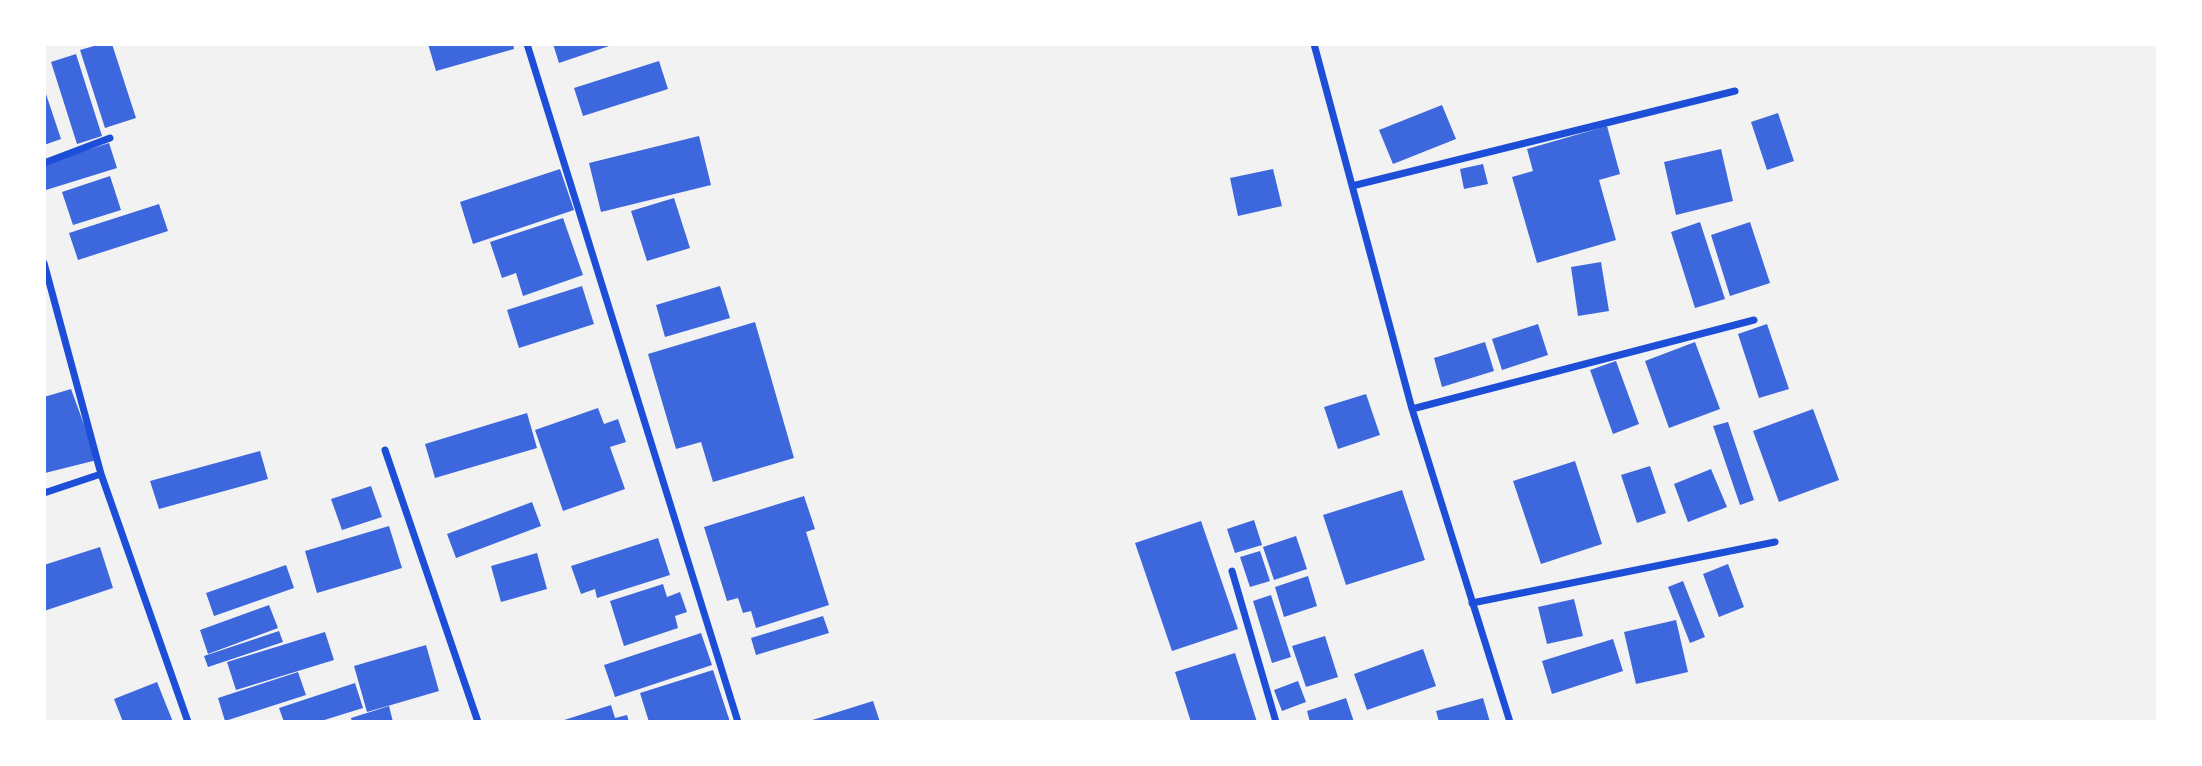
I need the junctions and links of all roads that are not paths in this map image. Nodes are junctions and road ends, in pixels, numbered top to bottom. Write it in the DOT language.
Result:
graph roads {
  1 [pos="527,44"];
  2 [pos="1314,44"];
  3 [pos="1735,91"];
  4 [pos="110,138"];
  5 [pos="44,163"];
  6 [pos="1352,187"];
  7 [pos="44,264"];
  8 [pos="1754,320"];
  9 [pos="1412,409"];
  10 [pos="385,450"];
  11 [pos="101,474"];
  12 [pos="44,493"];
  13 [pos="1775,542"];
  14 [pos="1232,571"];
  15 [pos="1472,603"];
  16 [pos="188,722"];
  17 [pos="478,722"];
  18 [pos="738,722"];
  19 [pos="1276,722"];
  20 [pos="1510,722"];
  1 -- 18 [label="street"];
  2 -- 6 [label="street"];
  3 -- 6 [label="street"];
  4 -- 5 [label="street"];
  6 -- 9 [label="street"];
  7 -- 11 [label="street"];
  8 -- 9 [label="street"];
  9 -- 15 [label="street"];
  10 -- 17 [label="street"];
  11 -- 12 [label="street"];
  11 -- 16 [label="street"];
  13 -- 15 [label="street"];
  14 -- 19 [label="street"];
  15 -- 20 [label="street"];
}
